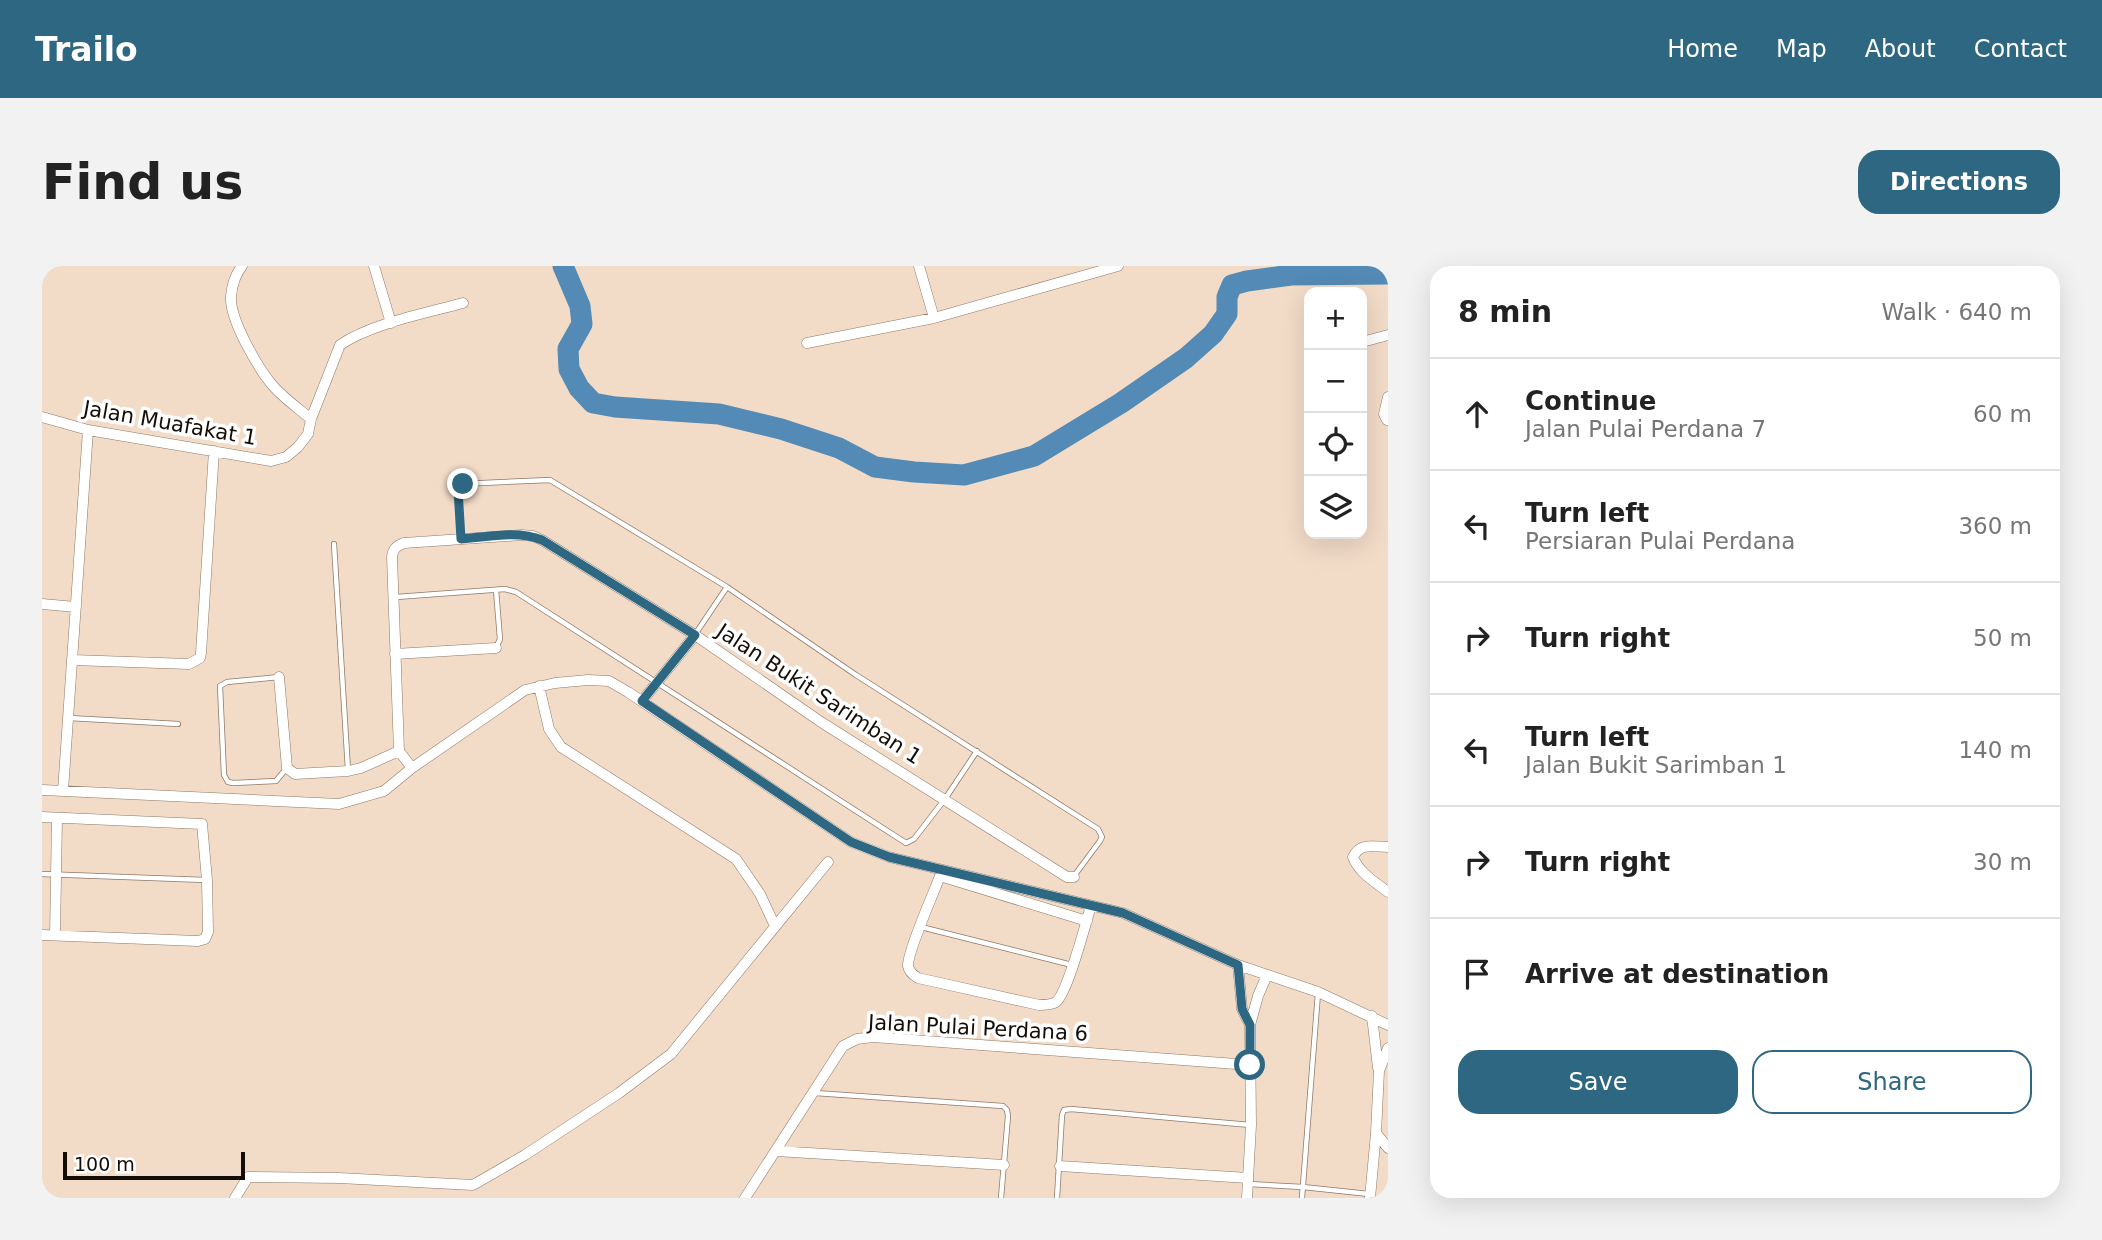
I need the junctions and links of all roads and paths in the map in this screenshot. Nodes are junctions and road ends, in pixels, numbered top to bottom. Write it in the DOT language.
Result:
graph roads {
  1 [pos="242,266"];
  2 [pos="374,266"];
  3 [pos="919,266"];
  4 [pos="1118,266"];
  5 [pos="1080,270"];
  6 [pos="463,303"];
  7 [pos="934,318"];
  8 [pos="391,323"];
  9 [pos="1388,335"];
  10 [pos="1367,341"];
  11 [pos="807,343"];
  12 [pos="1388,397"];
  13 [pos="42,417"];
  14 [pos="311,419"];
  15 [pos="1387,420"];
  16 [pos="88,430"];
  17 [pos="214,451"];
  18 [pos="461,539"];
  19 [pos="334,544"];
  20 [pos="727,587"];
  21 [pos="496,590"];
  22 [pos="393,597"];
  23 [pos="42,604"];
  24 [pos="76,607"];
  25 [pos="695,635"];
  26 [pos="496,648"];
  27 [pos="395,654"];
  28 [pos="72,660"];
  29 [pos="279,677"];
  30 [pos="657,682"];
  31 [pos="539,686"];
  32 [pos="642,701"];
  33 [pos="68,718"];
  34 [pos="178,724"];
  35 [pos="399,751"];
  36 [pos="977,751"];
  37 [pos="287,768"];
  38 [pos="412,768"];
  39 [pos="348,771"];
  40 [pos="42,790"];
  41 [pos="64,791"];
  42 [pos="945,799"];
  43 [pos="42,817"];
  44 [pos="57,818"];
  45 [pos="1388,847"];
  46 [pos="828,862"];
  47 [pos="42,874"];
  48 [pos="55,875"];
  49 [pos="1074,877"];
  50 [pos="207,880"];
  51 [pos="1388,892"];
  52 [pos="1091,906"];
  53 [pos="1087,921"];
  54 [pos="775,926"];
  55 [pos="920,927"];
  56 [pos="42,935"];
  57 [pos="55,935"];
  58 [pos="1073,965"];
  59 [pos="1238,965"];
  60 [pos="1267,975"];
  61 [pos="1318,992"];
  62 [pos="1372,1016"];
  63 [pos="1250,1025"];
  64 [pos="1388,1025"];
  65 [pos="1388,1048"];
  66 [pos="1388,1064"];
  67 [pos="1250,1065"];
  68 [pos="1379,1071"];
  69 [pos="812,1093"];
  70 [pos="1251,1125"];
  71 [pos="1376,1133"];
  72 [pos="1388,1148"];
  73 [pos="776,1151"];
  74 [pos="1004,1165"];
  75 [pos="1060,1166"];
  76 [pos="1248,1181"];
  77 [pos="1303,1187"];
  78 [pos="1370,1196"];
  79 [pos="235,1198"];
  80 [pos="745,1198"];
  81 [pos="1001,1198"];
  82 [pos="1057,1198"];
  83 [pos="1247,1198"];
  84 [pos="1302,1198"];
  1 -- 14 [label="street"];
  2 -- 8 [label="street"];
  3 -- 7 [label="street"];
  4 -- 5 [label="street"];
  5 -- 7 [label="street"];
  6 -- 8 [label="street, Jalan Muafakat 1"];
  7 -- 11 [label="street"];
  8 -- 14 [label="street, Jalan Muafakat 1"];
  9 -- 10 [label="street"];
  12 -- 15 [label="street"];
  13 -- 16 [label="street, Jalan Muafakat 1"];
  14 -- 17 [label="street, Jalan Muafakat 1"];
  16 -- 17 [label="street, Jalan Muafakat 1"];
  16 -- 24 [label="street"];
  17 -- 28 [label="street"];
  18 -- 20 [label="lane"];
  18 -- 22 [label="street, Jalan Bukit Sarimban 1"];
  18 -- 25 [label="street, Jalan Bukit Sarimban 1"];
  19 -- 39 [label="lane"];
  20 -- 25 [label="lane"];
  20 -- 36 [label="lane"];
  21 -- 22 [label="lane"];
  21 -- 26 [label="lane"];
  21 -- 30 [label="lane"];
  22 -- 27 [label="street, Jalan Bukit Sarimban 1"];
  23 -- 24 [label="street"];
  24 -- 28 [label="street"];
  25 -- 30 [label="street"];
  25 -- 42 [label="street, Jalan Bukit Sarimban 1"];
  26 -- 27 [label="street"];
  27 -- 35 [label="street, Jalan Bukit Sarimban 1"];
  28 -- 33 [label="street"];
  29 -- 37 [label="street"];
  29 -- 37 [label="lane"];
  30 -- 32 [label="street"];
  30 -- 42 [label="lane"];
  31 -- 32 [label="street"];
  31 -- 38 [label="street"];
  31 -- 54 [label="street"];
  32 -- 52 [label="street"];
  33 -- 34 [label="lane"];
  33 -- 41 [label="street"];
  35 -- 38 [label="street"];
  35 -- 39 [label="street"];
  36 -- 42 [label="lane"];
  36 -- 49 [label="lane"];
  37 -- 39 [label="street"];
  38 -- 41 [label="street"];
  40 -- 41 [label="street"];
  42 -- 49 [label="street, Jalan Bukit Sarimban 1"];
  43 -- 44 [label="street"];
  44 -- 48 [label="street"];
  44 -- 50 [label="street"];
  45 -- 51 [label="street"];
  46 -- 54 [label="street"];
  47 -- 48 [label="lane"];
  48 -- 50 [label="lane"];
  48 -- 57 [label="street"];
  50 -- 57 [label="street"];
  52 -- 53 [label="street"];
  52 -- 59 [label="street"];
  53 -- 55 [label="street"];
  53 -- 58 [label="street"];
  54 -- 79 [label="street"];
  55 -- 58 [label="lane"];
  55 -- 58 [label="street"];
  56 -- 57 [label="street"];
  59 -- 60 [label="street"];
  59 -- 63 [label="street"];
  60 -- 61 [label="street"];
  60 -- 63 [label="street"];
  61 -- 62 [label="street"];
  61 -- 77 [label="lane"];
  62 -- 64 [label="street"];
  62 -- 68 [label="street"];
  63 -- 67 [label="street"];
  65 -- 68 [label="street"];
  66 -- 68 [label="street"];
  67 -- 69 [label="street, Jalan Pulai Perdana 6"];
  67 -- 70 [label="street"];
  68 -- 71 [label="street"];
  69 -- 73 [label="street, Jalan Pulai Perdana 6"];
  69 -- 74 [label="lane"];
  70 -- 75 [label="lane"];
  70 -- 76 [label="street"];
  71 -- 72 [label="street"];
  71 -- 78 [label="street"];
  73 -- 74 [label="street"];
  73 -- 80 [label="street, Jalan Pulai Perdana 6"];
  74 -- 81 [label="lane"];
  75 -- 76 [label="street"];
  75 -- 82 [label="lane"];
  76 -- 77 [label="lane"];
  76 -- 83 [label="street"];
  77 -- 78 [label="lane"];
  77 -- 84 [label="lane"];
}
